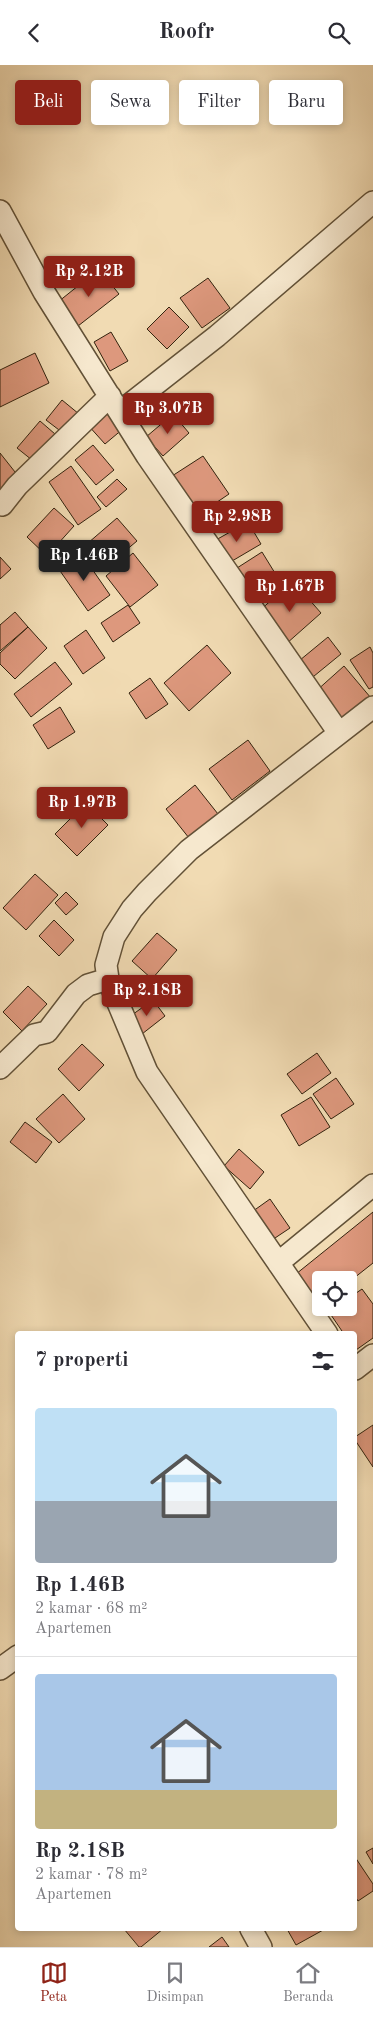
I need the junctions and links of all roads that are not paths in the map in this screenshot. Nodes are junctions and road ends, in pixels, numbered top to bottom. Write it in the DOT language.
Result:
graph roads {
  1 [pos="373,202"];
  2 [pos="0,211"];
  3 [pos="115,404"];
  4 [pos="2,505"];
  5 [pos="373,707"];
  6 [pos="339,733"];
  7 [pos="108,979"];
  8 [pos="0,1069"];
  9 [pos="373,1185"];
  10 [pos="278,1263"];
  11 [pos="325,1331"];
  12 [pos="373,1355"];
  13 [pos="357,1367"];
  14 [pos="15,1658"];
  15 [pos="0,1669"];
  16 [pos="252,1931"];
  17 [pos="261,1947"];
  1 -- 3 [label="street"];
  2 -- 3 [label="street"];
  3 -- 4 [label="street"];
  3 -- 6 [label="street"];
  5 -- 6 [label="street"];
  6 -- 7 [label="street"];
  7 -- 8 [label="street"];
  7 -- 10 [label="street"];
  9 -- 10 [label="street"];
  10 -- 11 [label="street"];
  12 -- 13 [label="street"];
  14 -- 15 [label="street"];
  16 -- 17 [label="street"];
}
